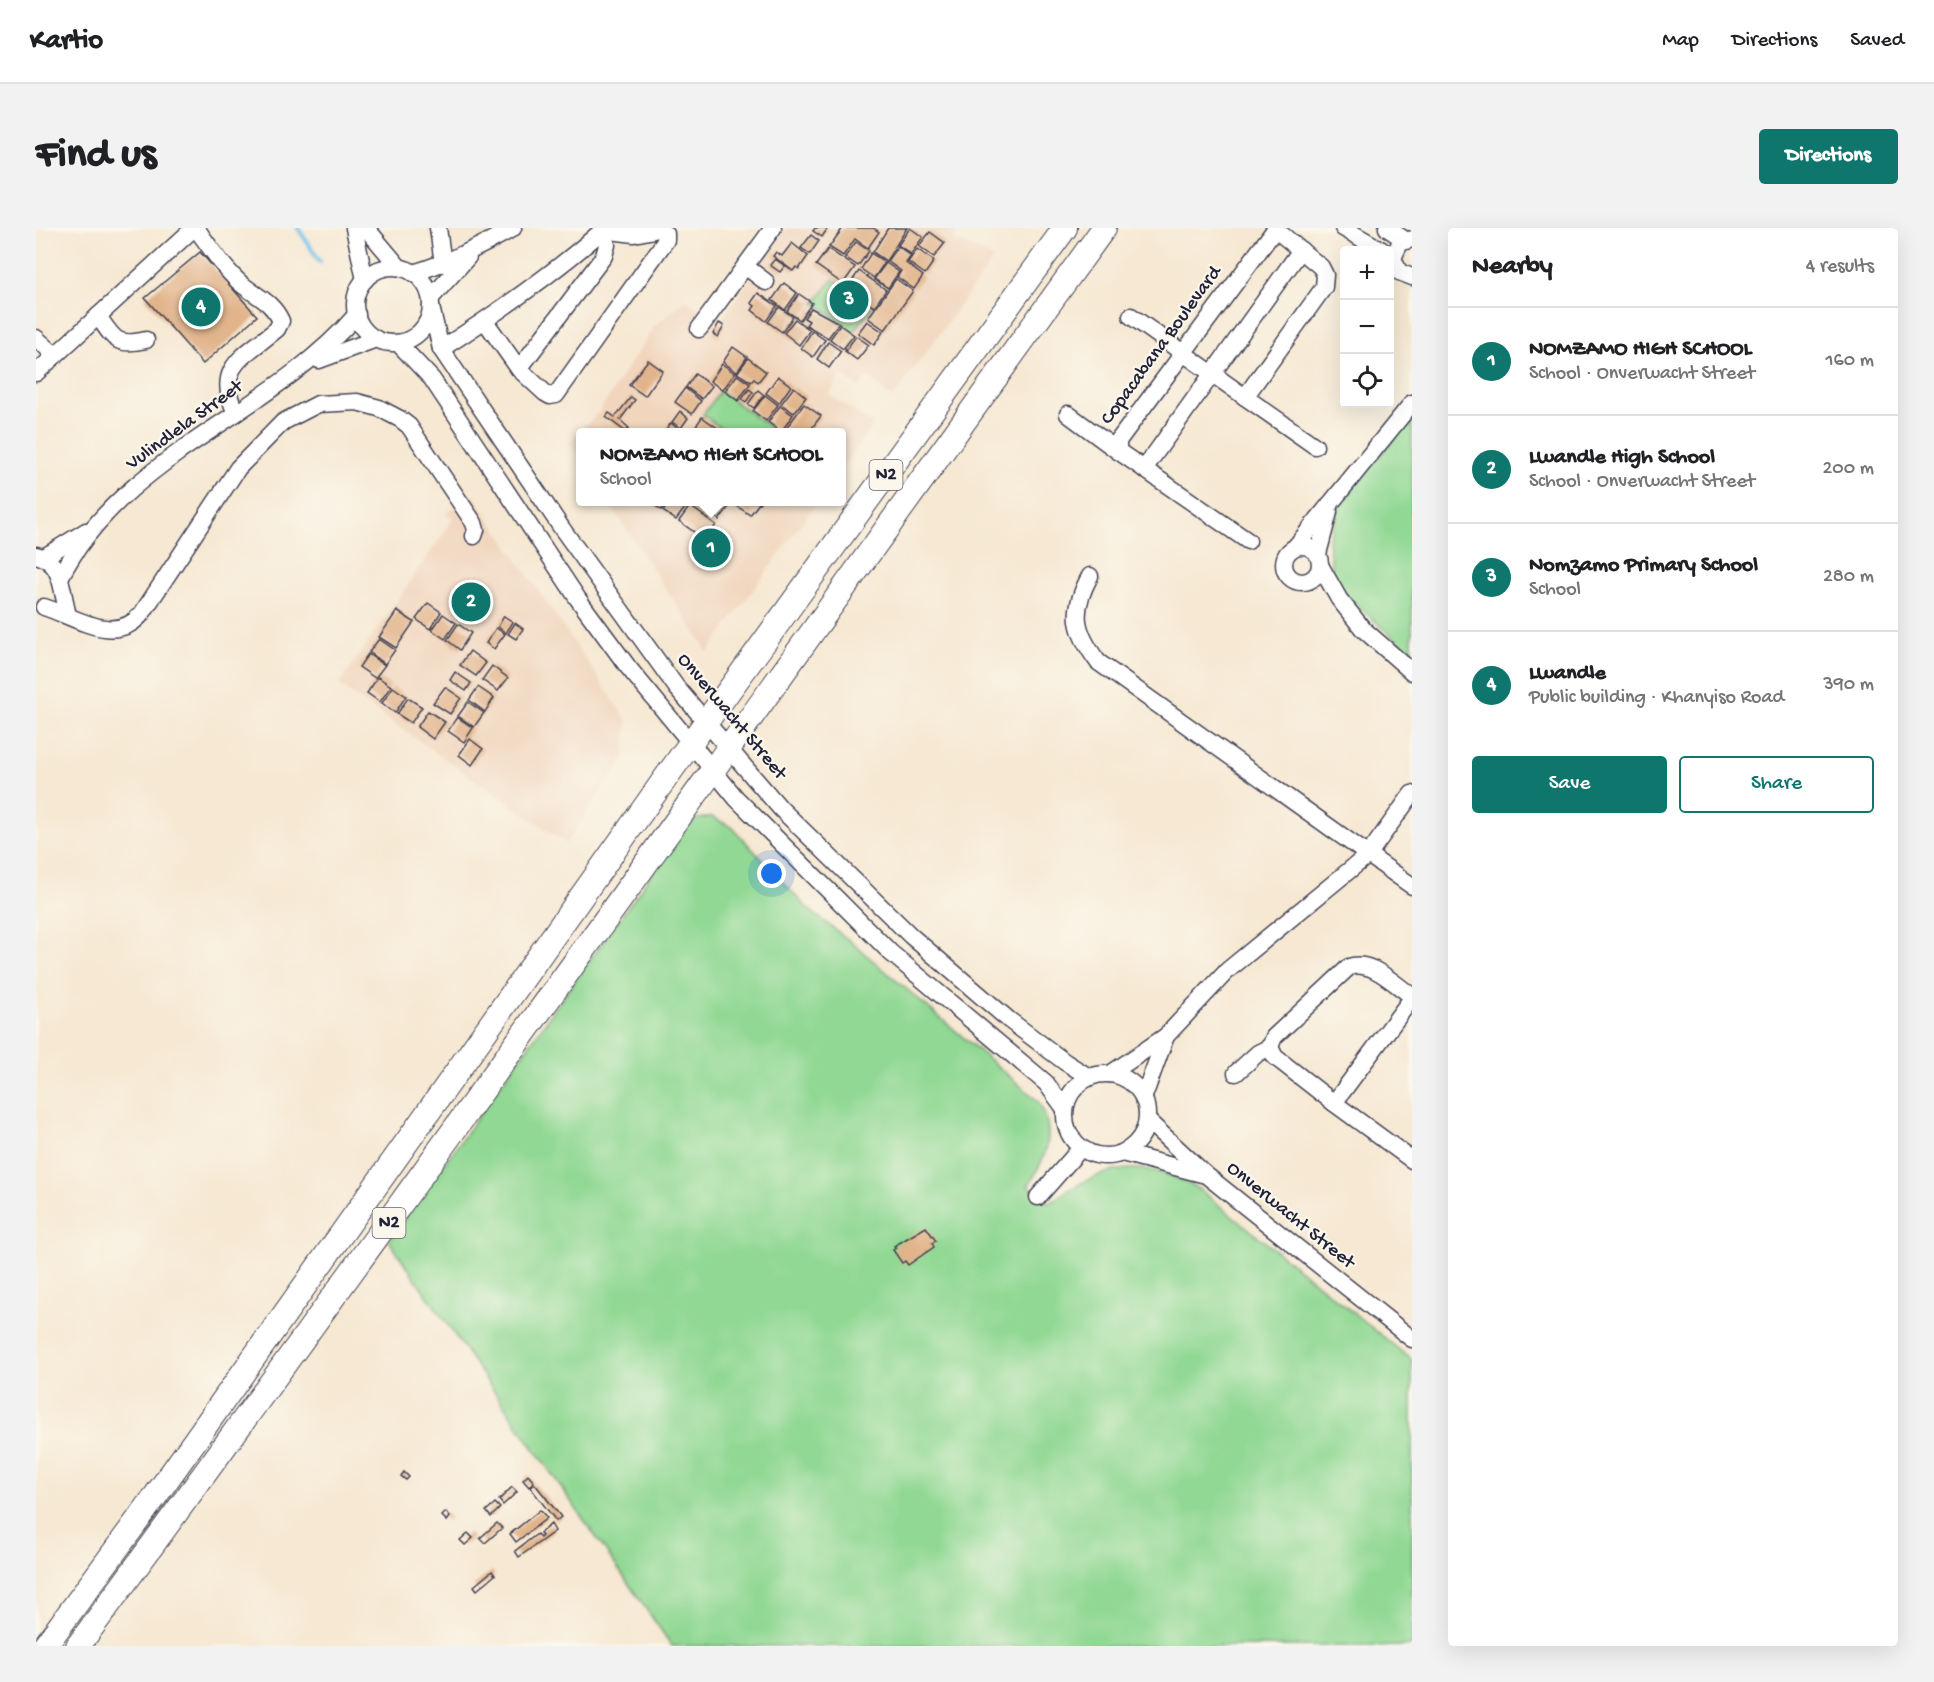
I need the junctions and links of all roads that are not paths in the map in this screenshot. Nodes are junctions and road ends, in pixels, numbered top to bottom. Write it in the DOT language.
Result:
graph roads {
  1 [pos="195,228"];
  2 [pos="354,228"];
  3 [pos="366,228"];
  4 [pos="438,228"];
  5 [pos="513,228"];
  6 [pos="773,228"];
  7 [pos="1065,228"];
  8 [pos="1104,228"];
  9 [pos="1343,228"];
  10 [pos="1387,228"];
  11 [pos="603,229"];
  12 [pos="1276,229"];
  13 [pos="1410,237"];
  14 [pos="1373,246"];
  15 [pos="1394,249"];
  16 [pos="475,250"];
  17 [pos="1301,250"];
  18 [pos="443,264"];
  19 [pos="1394,265"];
  20 [pos="745,266"];
  21 [pos="406,270"];
  22 [pos="1411,278"];
  23 [pos="365,280"];
  24 [pos="766,282"];
  25 [pos="431,302"];
  26 [pos="357,314"];
  27 [pos="98,316"];
  28 [pos="1131,316"];
  29 [pos="485,321"];
  30 [pos="699,329"];
  31 [pos="36,338"];
  32 [pos="376,339"];
  33 [pos="146,340"];
  34 [pos="398,343"];
  35 [pos="441,349"];
  36 [pos="1182,353"];
  37 [pos="55,356"];
  38 [pos="305,366"];
  39 [pos="519,369"];
  40 [pos="36,373"];
  41 [pos="1213,375"];
  42 [pos="1245,397"];
  43 [pos="1412,403"];
  44 [pos="236,413"];
  45 [pos="1068,414"];
  46 [pos="1315,446"];
  47 [pos="1118,451"];
  48 [pos="1144,469"];
  49 [pos="1331,506"];
  50 [pos="94,526"];
  51 [pos="474,536"];
  52 [pos="1248,541"];
  53 [pos="1296,546"];
  54 [pos="40,556"];
  55 [pos="1319,560"];
  56 [pos="1090,576"];
  57 [pos="1306,582"];
  58 [pos="60,583"];
  59 [pos="1339,599"];
  60 [pos="40,608"];
  61 [pos="68,615"];
  62 [pos="1412,672"];
  63 [pos="706,722"];
  64 [pos="692,743"];
  65 [pos="728,747"];
  66 [pos="712,769"];
  67 [pos="1412,794"];
  68 [pos="1368,855"];
  69 [pos="1412,886"];
  70 [pos="1412,997"];
  71 [pos="1166,1036"];
  72 [pos="1270,1047"];
  73 [pos="1236,1073"];
  74 [pos="1110,1074"];
  75 [pos="1089,1077"];
  76 [pos="1143,1099"];
  77 [pos="1334,1103"];
  78 [pos="1065,1109"];
  79 [pos="1147,1120"];
  80 [pos="1081,1148"];
  81 [pos="1122,1153"];
  82 [pos="1412,1160"];
  83 [pos="1206,1175"];
  84 [pos="1038,1197"];
  85 [pos="1412,1339"];
  86 [pos="45,1646"];
  87 [pos="78,1646"];
  1 -- 27 [label="street"];
  1 -- 44 [label="street"];
  2 -- 23 [label="street"];
  3 -- 21 [label="street"];
  4 -- 18 [label="street"];
  5 -- 16 [label="street"];
  6 -- 20 [label="street"];
  7 -- 63 [label="highway, N2"];
  8 -- 65 [label="highway, N2"];
  9 -- 14 [label="street"];
  10 -- 13 [label="street"];
  11 -- 29 [label="street"];
  11 -- 39 [label="street"];
  11 -- 39 [label="street"];
  12 -- 17 [label="street"];
  12 -- 36 [label="street, Copacabana Boulevard"];
  13 -- 15 [label="street"];
  16 -- 18 [label="street"];
  16 -- 25 [label="street"];
  17 -- 41 [label="street"];
  17 -- 42 [label="street"];
  18 -- 21 [label="street"];
  19 -- 22 [label="street"];
  20 -- 24 [label="street"];
  20 -- 30 [label="street"];
  21 -- 23 [label="street"];
  21 -- 25 [label="street"];
  23 -- 26 [label="street"];
  25 -- 34 [label="street"];
  25 -- 35 [label="street, Onverwacht Street"];
  26 -- 32 [label="street"];
  26 -- 38 [label="street, Vulindlela Street"];
  27 -- 33 [label="street"];
  27 -- 37 [label="street"];
  28 -- 36 [label="street"];
  29 -- 35 [label="street"];
  29 -- 39 [label="street"];
  31 -- 37 [label="street"];
  32 -- 34 [label="street"];
  32 -- 38 [label="street, Vulindlela Street"];
  34 -- 64 [label="street"];
  35 -- 63 [label="street, Onverwacht Street"];
  36 -- 41 [label="street"];
  36 -- 47 [label="street, Copacabana Boulevard"];
  37 -- 40 [label="street"];
  38 -- 44 [label="street, Vulindlela Street"];
  41 -- 42 [label="street"];
  41 -- 48 [label="street"];
  42 -- 46 [label="street"];
  43 -- 49 [label="street"];
  44 -- 50 [label="street, Vulindlela Street"];
  45 -- 47 [label="street"];
  47 -- 48 [label="street, Copacabana Boulevard"];
  48 -- 52 [label="street, Copacabana Boulevard"];
  49 -- 53 [label="street"];
  49 -- 55 [label="street"];
  50 -- 54 [label="street, Vulindlela Street"];
  50 -- 58 [label="street, Vulindlela Street"];
  51 -- 61 [label="street"];
  53 -- 55 [label="street"];
  53 -- 57 [label="street"];
  54 -- 58 [label="street"];
  55 -- 57 [label="street"];
  55 -- 59 [label="street"];
  56 -- 68 [label="street"];
  57 -- 59 [label="street"];
  58 -- 60 [label="street, Vulindlela Street"];
  58 -- 61 [label="street"];
  59 -- 62 [label="street"];
  60 -- 61 [label="street"];
  63 -- 64 [label="highway, N2"];
  63 -- 65 [label="street, Onverwacht Street"];
  64 -- 66 [label="street"];
  64 -- 86 [label="highway, N2"];
  65 -- 66 [label="highway, N2"];
  65 -- 75 [label="street, Onverwacht Street"];
  66 -- 78 [label="street"];
  66 -- 87 [label="highway, N2"];
  67 -- 68 [label="street"];
  68 -- 69 [label="street"];
  68 -- 71 [label="street"];
  70 -- 72 [label="street"];
  70 -- 77 [label="street"];
  71 -- 74 [label="street"];
  71 -- 76 [label="street"];
  72 -- 73 [label="street"];
  72 -- 77 [label="street"];
  74 -- 75 [label="street"];
  74 -- 76 [label="street"];
  75 -- 78 [label="street"];
  76 -- 79 [label="street"];
  77 -- 82 [label="street"];
  78 -- 80 [label="street"];
  79 -- 81 [label="street"];
  79 -- 83 [label="street, Onverwacht Street"];
  80 -- 81 [label="street"];
  80 -- 84 [label="street"];
  81 -- 83 [label="street"];
  83 -- 85 [label="street, Onverwacht Street"];
}
